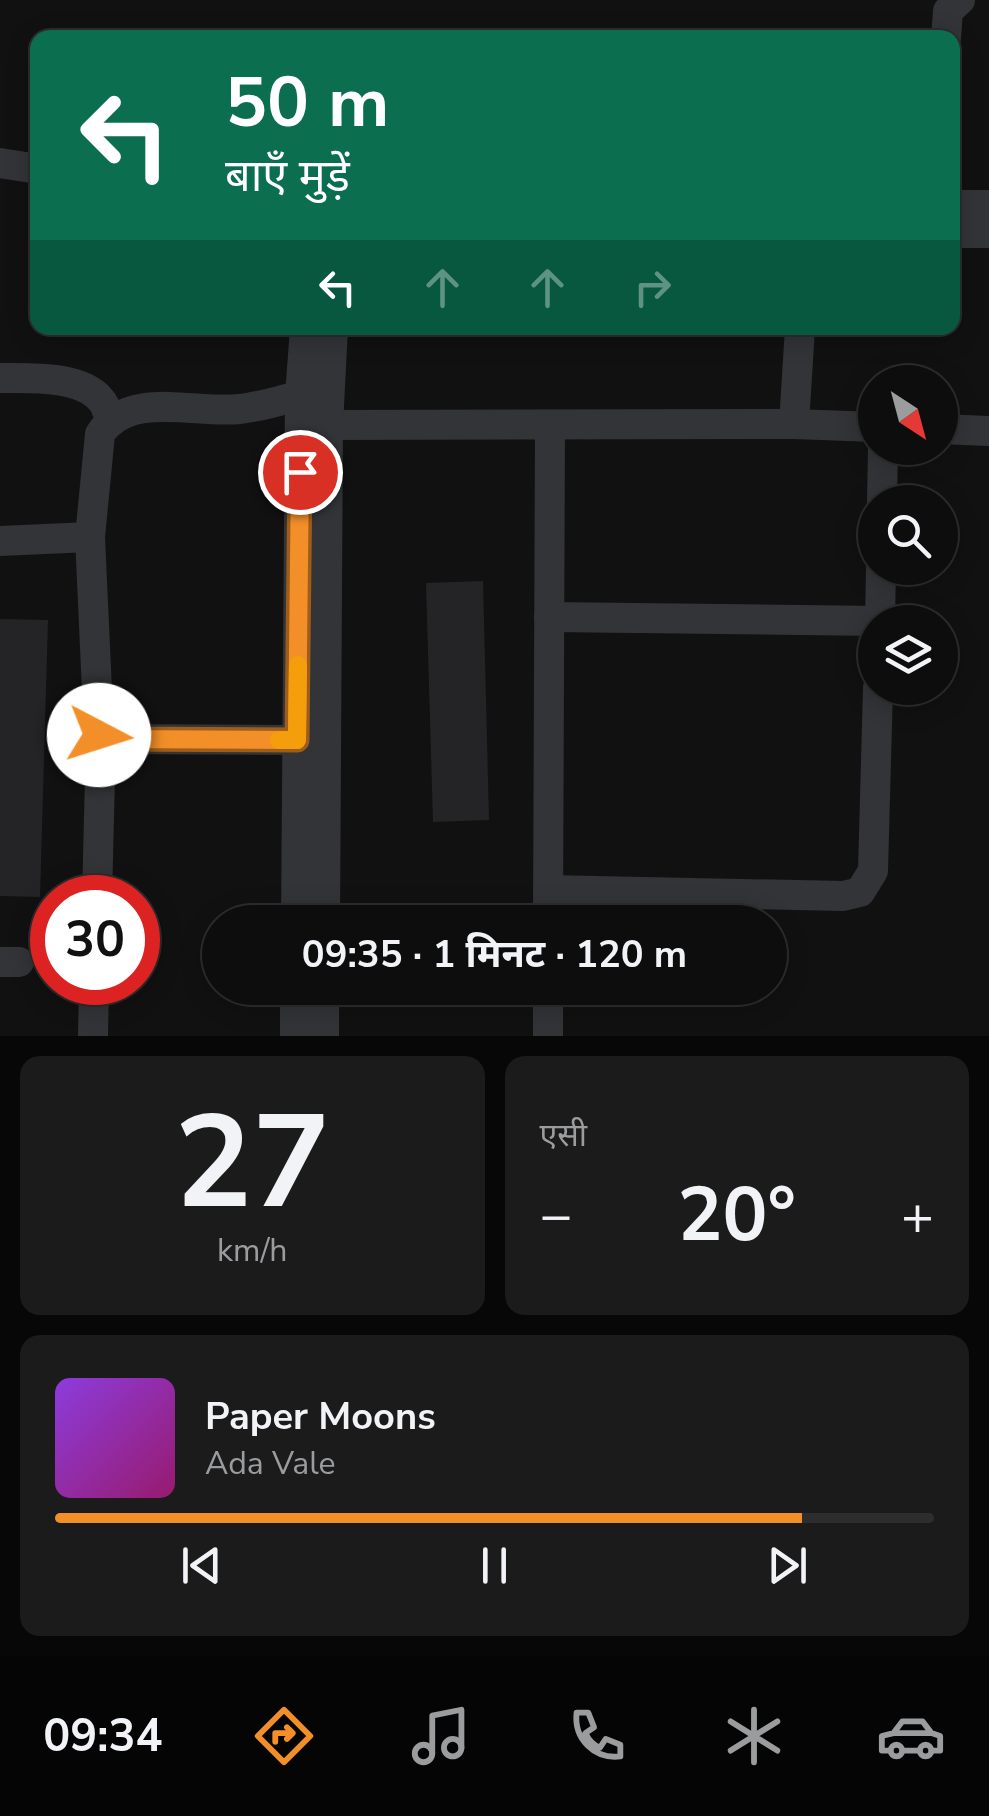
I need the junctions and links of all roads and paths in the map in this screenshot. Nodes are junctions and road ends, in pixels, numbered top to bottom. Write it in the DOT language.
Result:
graph roads {
  1 [pos="953,1"];
  2 [pos="947,30"];
  3 [pos="0,163"];
  4 [pos="30,168"];
  5 [pos="960,205"];
  6 [pos="989,205"];
  7 [pos="960,232"];
  8 [pos="989,232"];
  9 [pos="304,335"];
  10 [pos="333,335"];
  11 [pos="800,335"];
  12 [pos="0,378"];
  13 [pos="300,396"];
  14 [pos="111,422"];
  15 [pos="794,424"];
  16 [pos="550,425"];
  17 [pos="328,426"];
  18 [pos="858,426"];
  19 [pos="958,430"];
  20 [pos="989,431"];
  21 [pos="90,537"];
  22 [pos="0,541"];
  23 [pos="549,617"];
  24 [pos="858,622"];
  25 [pos="878,705"];
  26 [pos="102,737"];
  27 [pos="297,740"];
  28 [pos="98,875"];
  29 [pos="548,890"];
  30 [pos="296,905"];
  31 [pos="325,905"];
  32 [pos="548,905"];
  33 [pos="93,1005"];
  34 [pos="295,1005"];
  35 [pos="324,1005"];
  36 [pos="548,1005"];
  37 [pos="92,1036"];
  38 [pos="295,1036"];
  39 [pos="324,1036"];
  40 [pos="548,1036"];
  1 -- 2 [label="street"];
  3 -- 4 [label="street"];
  5 -- 6 [label="street"];
  7 -- 8 [label="street"];
  9 -- 13 [label="street"];
  10 -- 17 [label="street"];
  11 -- 15 [label="street"];
  12 -- 14 [label="street"];
  13 -- 14 [label="street"];
  13 -- 27 [label="street"];
  14 -- 21 [label="street"];
  15 -- 16 [label="street"];
  15 -- 18 [label="street"];
  16 -- 17 [label="street"];
  16 -- 23 [label="street"];
  17 -- 31 [label="street"];
  19 -- 20 [label="street"];
  21 -- 22 [label="street"];
  21 -- 26 [label="street"];
  23 -- 24 [label="street"];
  23 -- 29 [label="street"];
  25 -- 29 [label="street"];
  26 -- 27 [label="street"];
  26 -- 28 [label="street"];
  27 -- 30 [label="street"];
  29 -- 32 [label="street"];
  33 -- 37 [label="street"];
  34 -- 38 [label="street"];
  35 -- 39 [label="street"];
  36 -- 40 [label="street"];
}
